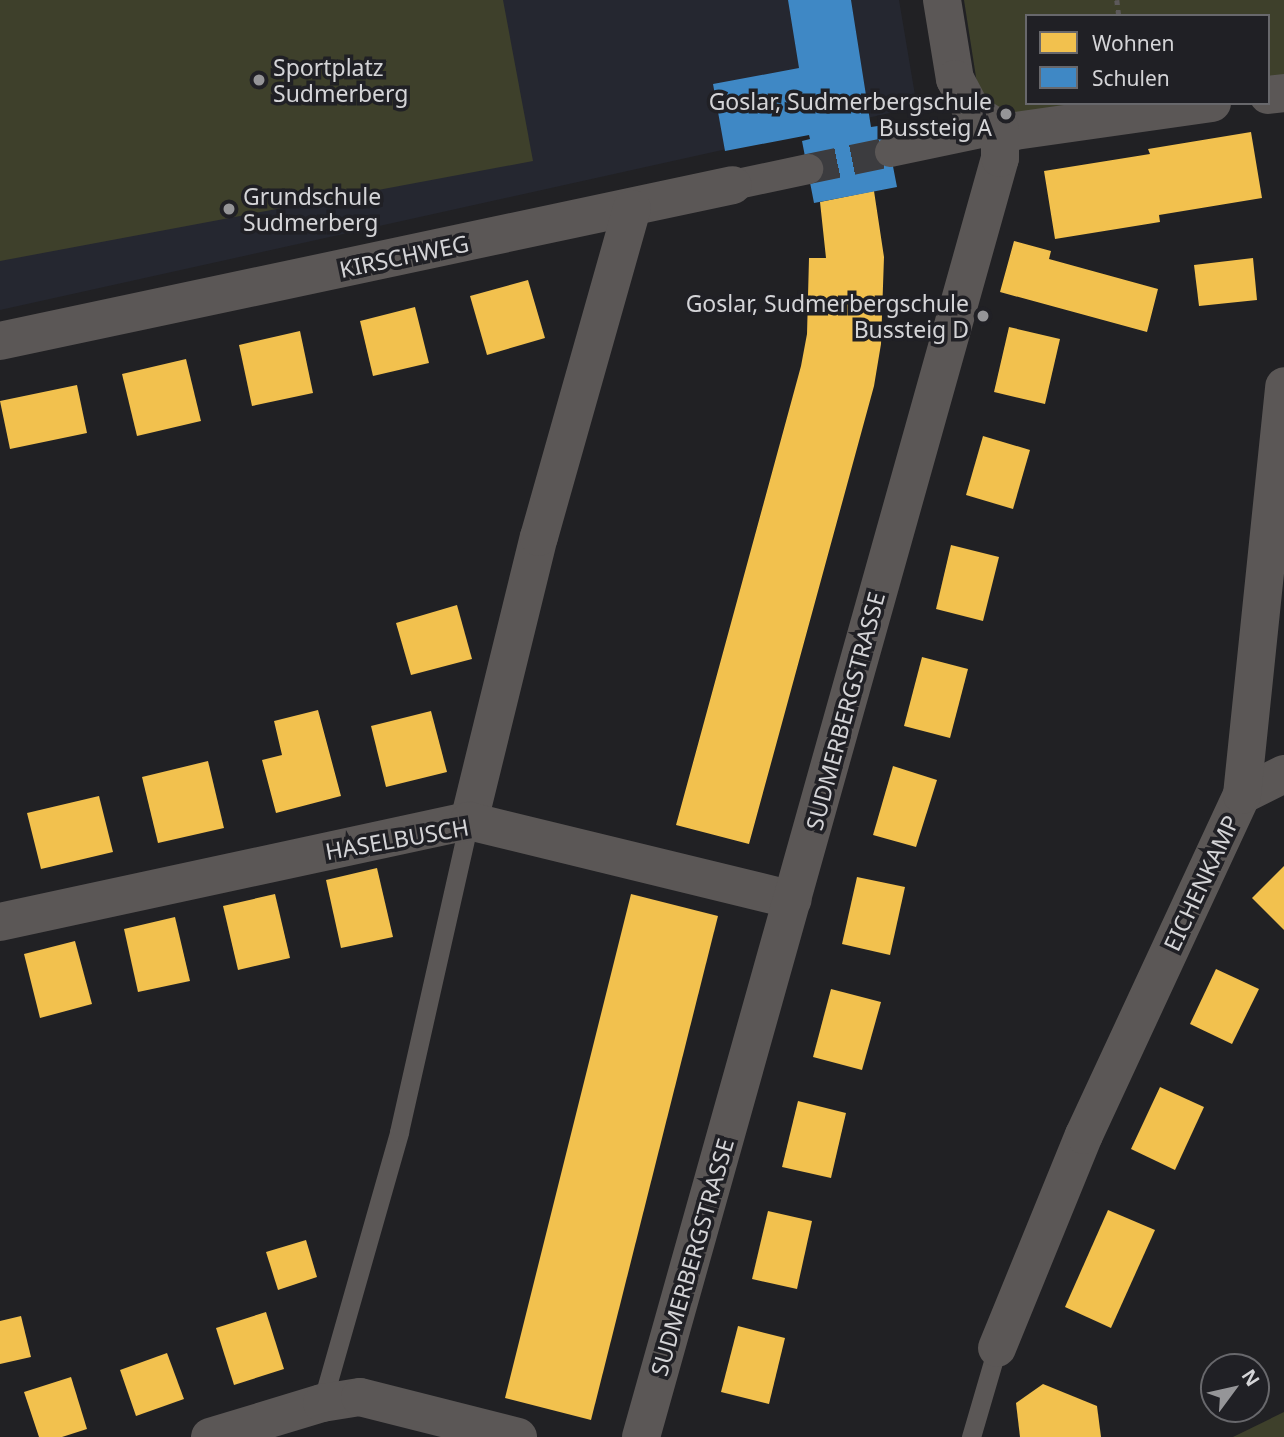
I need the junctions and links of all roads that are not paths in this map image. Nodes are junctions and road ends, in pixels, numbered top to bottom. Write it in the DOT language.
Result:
graph roads {
  1 [pos="942,0"];
  2 [pos="1198,105"];
  3 [pos="1000,129"];
  4 [pos="890,152"];
  5 [pos="808,169"];
  6 [pos="733,186"];
  7 [pos="632,209"];
  8 [pos="0,341"];
  9 [pos="1284,386"];
  10 [pos="1284,774"];
  11 [pos="1242,795"];
  12 [pos="469,821"];
  13 [pos="793,900"];
  14 [pos="0,922"];
  15 [pos="997,1348"];
  16 [pos="322,1403"];
  17 [pos="210,1437"];
  18 [pos="518,1437"];
  19 [pos="641,1437"];
  20 [pos="971,1437"];
  1 -- 3 [label="street"];
  2 -- 3 [label="street"];
  3 -- 4 [label="street"];
  3 -- 13 [label="street, SUDMERBERGSTRASSE"];
  5 -- 6 [label="street, KIRSCHWEG"];
  6 -- 7 [label="street, KIRSCHWEG"];
  7 -- 8 [label="street, KIRSCHWEG"];
  7 -- 12 [label="street"];
  9 -- 11 [label="street, EICHENKAMP"];
  10 -- 11 [label="street"];
  11 -- 15 [label="street, EICHENKAMP"];
  12 -- 13 [label="street, HASELBUSCH"];
  12 -- 14 [label="street, HASELBUSCH"];
  12 -- 16 [label="lane"];
  13 -- 19 [label="street, SUDMERBERGSTRASSE"];
  15 -- 20 [label="lane"];
  16 -- 17 [label="street"];
  16 -- 18 [label="street"];
}
